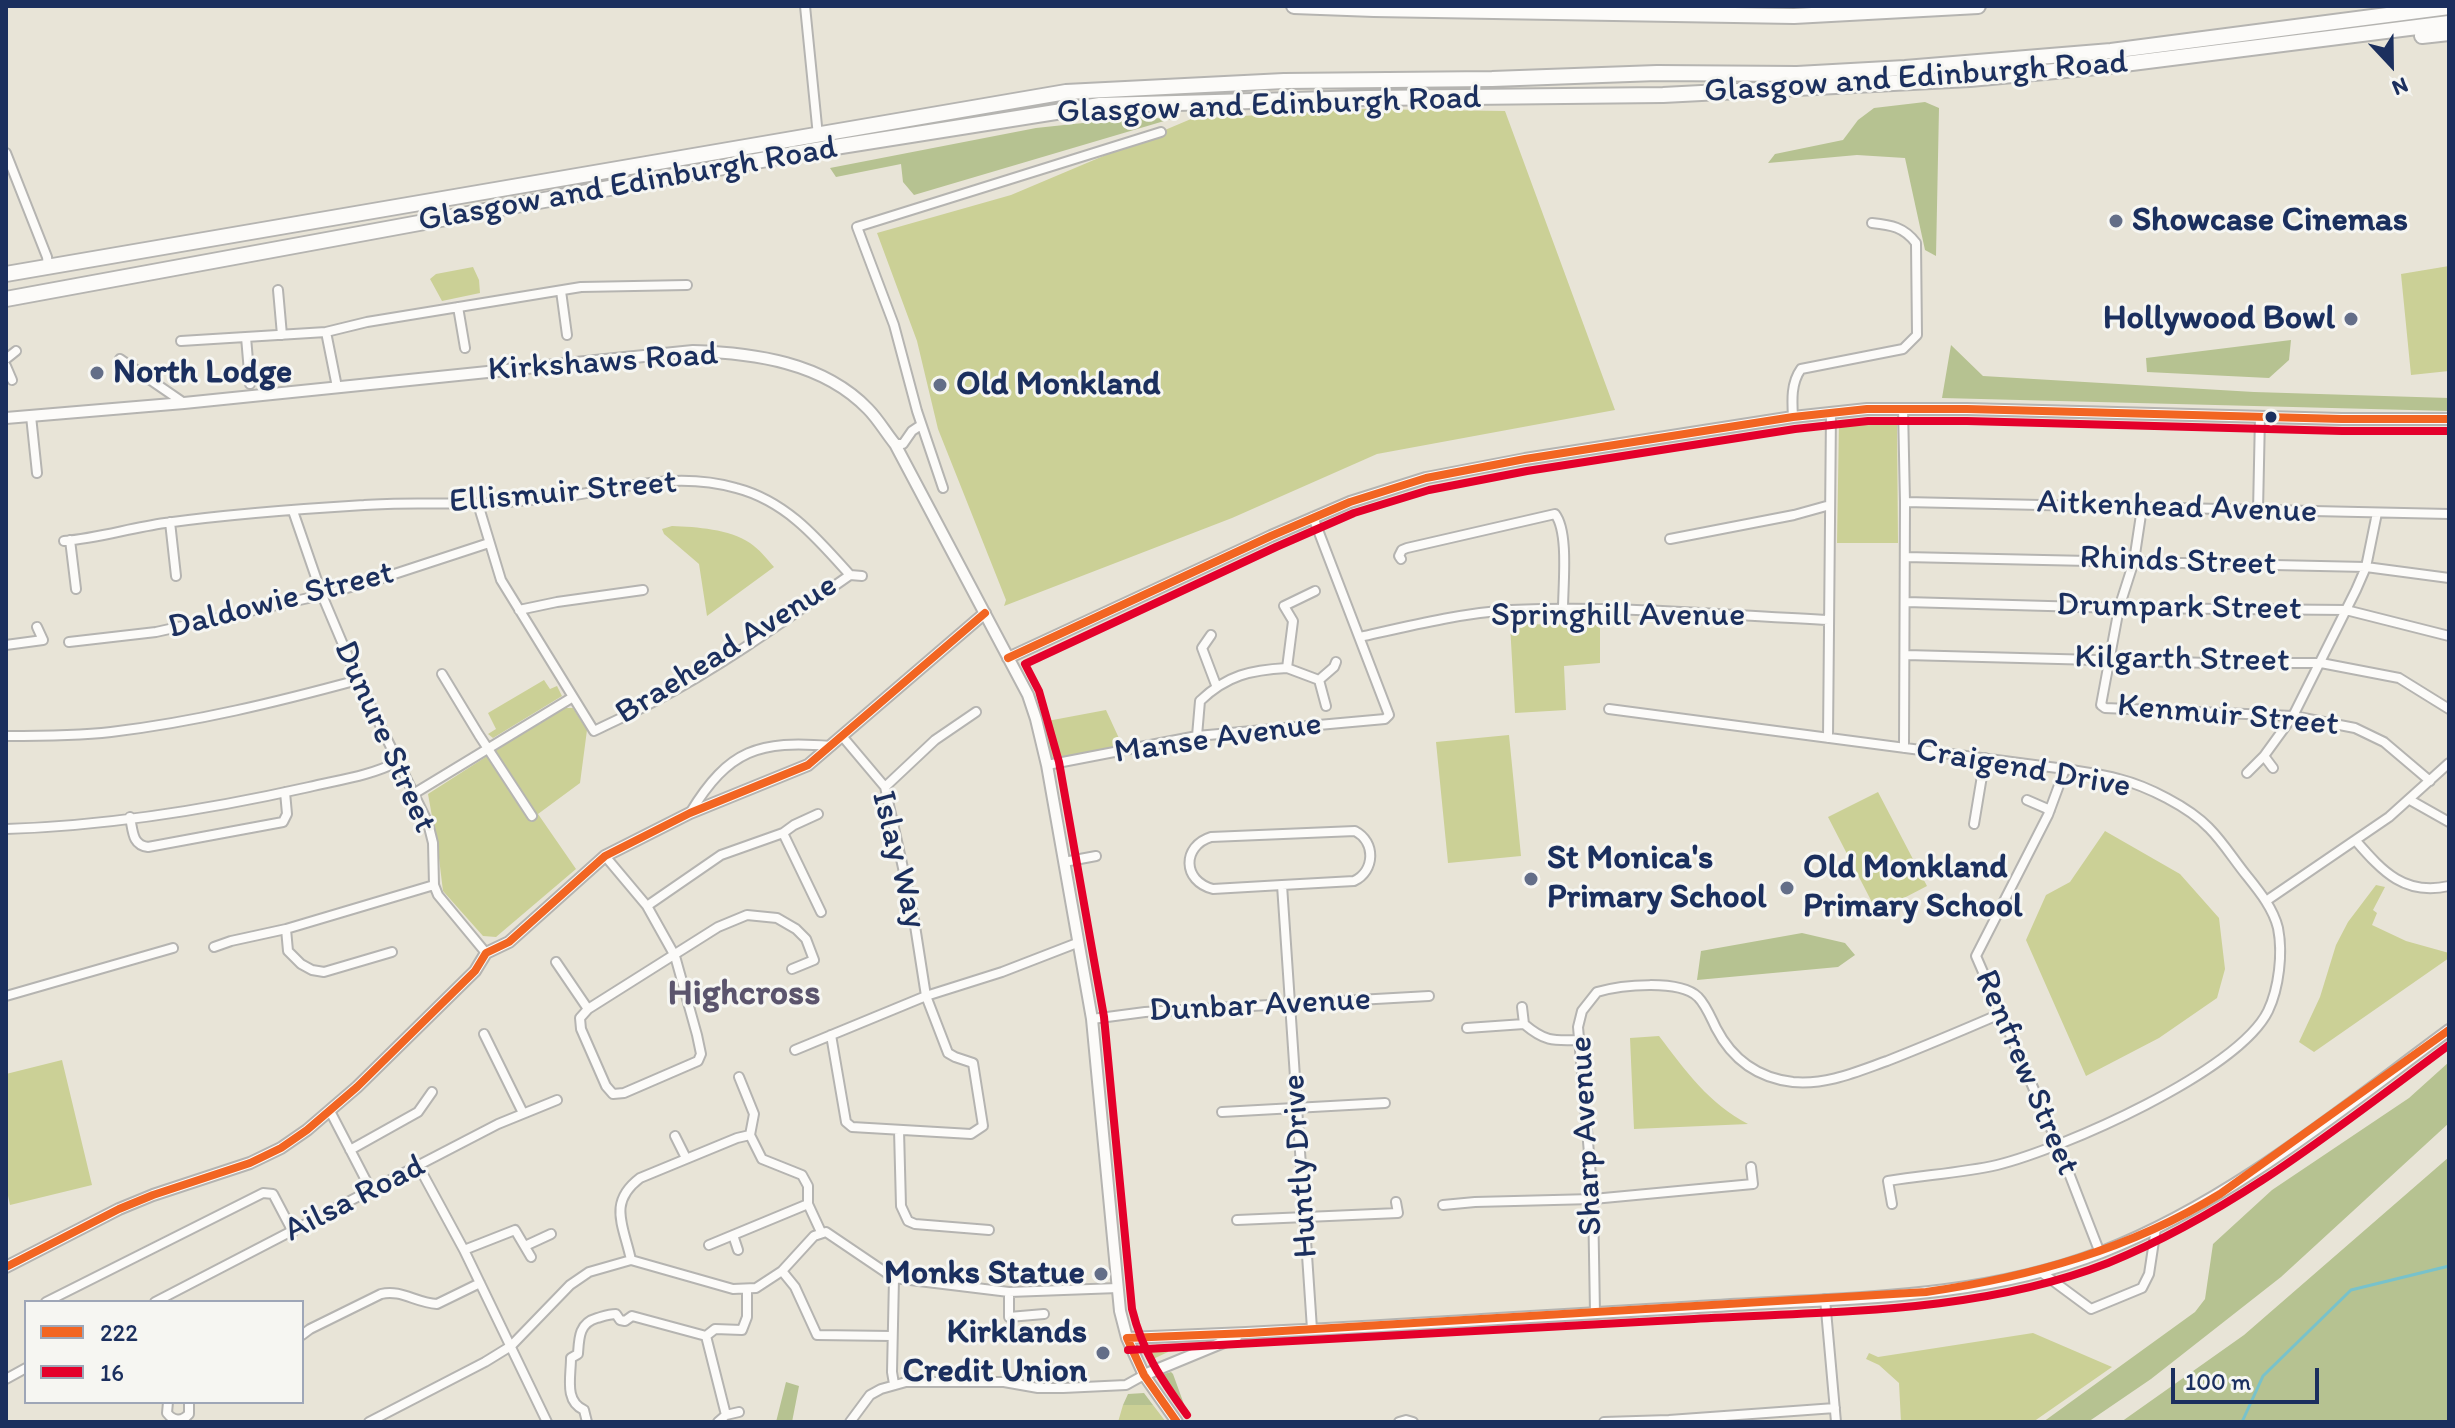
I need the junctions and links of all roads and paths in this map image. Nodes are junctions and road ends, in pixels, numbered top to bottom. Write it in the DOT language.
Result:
graph roads {
  1 [pos="805,6"];
  2 [pos="1294,6"];
  3 [pos="1978,6"];
  4 [pos="2410,6"];
  5 [pos="2449,7"];
  6 [pos="2449,23"];
  7 [pos="2281,30"];
  8 [pos="2449,33"];
  9 [pos="2108,66"];
  10 [pos="1161,132"];
  11 [pos="818,136"];
  12 [pos="6,153"];
  13 [pos="1872,223"];
  14 [pos="48,266"];
  15 [pos="6,274"];
  16 [pos="687,285"];
  17 [pos="278,290"];
  18 [pos="561,291"];
  19 [pos="6,299"];
  20 [pos="458,307"];
  21 [pos="326,332"];
  22 [pos="282,335"];
  23 [pos="567,335"];
  24 [pos="246,337"];
  25 [pos="181,341"];
  26 [pos="465,348"];
  27 [pos="16,351"];
  28 [pos="6,359"];
  29 [pos="120,359"];
  30 [pos="6,366"];
  31 [pos="12,380"];
  32 [pos="250,384"];
  33 [pos="337,387"];
  34 [pos="184,403"];
  35 [pos="1903,408"];
  36 [pos="1831,412"];
  37 [pos="31,416"];
  38 [pos="2260,416"];
  39 [pos="1793,417"];
  40 [pos="6,418"];
  41 [pos="2449,419"];
  42 [pos="921,425"];
  43 [pos="895,444"];
  44 [pos="37,473"];
  45 [pos="943,488"];
  46 [pos="1905,502"];
  47 [pos="478,504"];
  48 [pos="1830,505"];
  49 [pos="2142,508"];
  50 [pos="293,511"];
  51 [pos="2258,511"];
  52 [pos="2377,513"];
  53 [pos="2449,514"];
  54 [pos="1313,517"];
  55 [pos="170,522"];
  56 [pos="1670,539"];
  57 [pos="489,543"];
  58 [pos="1905,557"];
  59 [pos="1401,559"];
  60 [pos="2134,561"];
  61 [pos="2366,567"];
  62 [pos="850,575"];
  63 [pos="176,576"];
  64 [pos="862,576"];
  65 [pos="2449,578"];
  66 [pos="76,589"];
  67 [pos="643,590"];
  68 [pos="1315,591"];
  69 [pos="322,595"];
  70 [pos="1906,602"];
  71 [pos="2119,608"];
  72 [pos="1563,609"];
  73 [pos="519,610"];
  74 [pos="2346,610"];
  75 [pos="985,613"];
  76 [pos="1829,620"];
  77 [pos="37,627"];
  78 [pos="1211,635"];
  79 [pos="2449,636"];
  80 [pos="1360,637"];
  81 [pos="69,642"];
  82 [pos="6,645"];
  83 [pos="1906,655"];
  84 [pos="1008,658"];
  85 [pos="2109,659"];
  86 [pos="1336,662"];
  87 [pos="2321,663"];
  88 [pos="1287,668"];
  89 [pos="442,674"];
  90 [pos="358,680"];
  91 [pos="1319,680"];
  92 [pos="1216,685"];
  93 [pos="573,697"];
  94 [pos="1326,706"];
  95 [pos="1609,709"];
  96 [pos="2449,709"];
  97 [pos="976,712"];
  98 [pos="2293,716"];
  99 [pos="6,736"];
  100 [pos="842,736"];
  101 [pos="1197,736"];
  102 [pos="1828,738"];
  103 [pos="832,746"];
  104 [pos="1904,748"];
  105 [pos="489,750"];
  106 [pos="2264,756"];
  107 [pos="1985,758"];
  108 [pos="397,762"];
  109 [pos="2449,763"];
  110 [pos="1047,765"];
  111 [pos="2273,768"];
  112 [pos="2065,769"];
  113 [pos="2247,773"];
  114 [pos="2430,781"];
  115 [pos="885,787"];
  116 [pos="285,792"];
  117 [pos="415,793"];
  118 [pos="2027,800"];
  119 [pos="2410,800"];
  120 [pos="2050,810"];
  121 [pos="690,813"];
  122 [pos="818,814"];
  123 [pos="532,816"];
  124 [pos="130,817"];
  125 [pos="2449,822"];
  126 [pos="1974,824"];
  127 [pos="6,829"];
  128 [pos="783,833"];
  129 [pos="2356,841"];
  130 [pos="605,856"];
  131 [pos="1096,856"];
  132 [pos="1064,862"];
  133 [pos="434,885"];
  134 [pos="1282,885"];
  135 [pos="2449,886"];
  136 [pos="2266,901"];
  137 [pos="647,906"];
  138 [pos="821,912"];
  139 [pos="286,929"];
  140 [pos="1077,943"];
  141 [pos="214,947"];
  142 [pos="173,948"];
  143 [pos="392,952"];
  144 [pos="486,953"];
  145 [pos="675,956"];
  146 [pos="556,962"];
  147 [pos="792,969"];
  148 [pos="6,996"];
  149 [pos="926,996"];
  150 [pos="1429,996"];
  151 [pos="1291,1003"];
  152 [pos="1522,1007"];
  153 [pos="588,1009"];
  154 [pos="2000,1014"];
  155 [pos="1092,1019"];
  156 [pos="1524,1024"];
  157 [pos="1467,1028"];
  158 [pos="2449,1030"];
  159 [pos="484,1034"];
  160 [pos="831,1035"];
  161 [pos="1578,1040"];
  162 [pos="795,1050"];
  163 [pos="739,1077"];
  164 [pos="432,1092"];
  165 [pos="557,1100"];
  166 [pos="1385,1103"];
  167 [pos="1296,1110"];
  168 [pos="330,1111"];
  169 [pos="1222,1112"];
  170 [pos="523,1113"];
  171 [pos="899,1130"];
  172 [pos="750,1135"];
  173 [pos="675,1136"];
  174 [pos="2058,1145"];
  175 [pos="350,1150"];
  176 [pos="686,1158"];
  177 [pos="419,1167"];
  178 [pos="1751,1167"];
  179 [pos="372,1192"];
  180 [pos="1593,1199"];
  181 [pos="1396,1202"];
  182 [pos="808,1204"];
  183 [pos="1892,1204"];
  184 [pos="1443,1205"];
  185 [pos="1303,1217"];
  186 [pos="1237,1220"];
  187 [pos="2156,1228"];
  188 [pos="989,1230"];
  189 [pos="293,1232"];
  190 [pos="821,1232"];
  191 [pos="551,1234"];
  192 [pos="733,1235"];
  193 [pos="709,1245"];
  194 [pos="525,1246"];
  195 [pos="464,1250"];
  196 [pos="738,1250"];
  197 [pos="2100,1253"];
  198 [pos="531,1257"];
  199 [pos="631,1260"];
  200 [pos="6,1267"];
  201 [pos="782,1271"];
  202 [pos="2041,1272"];
  203 [pos="894,1278"];
  204 [pos="480,1283"];
  205 [pos="1118,1288"];
  206 [pos="747,1289"];
  207 [pos="1009,1292"];
  208 [pos="1825,1299"];
  209 [pos="50,1300"];
  210 [pos="159,1300"];
  211 [pos="1595,1313"];
  212 [pos="1044,1314"];
  213 [pos="1312,1329"];
  214 [pos="1249,1333"];
  215 [pos="304,1334"];
  216 [pos="706,1336"];
  217 [pos="892,1336"];
  218 [pos="1127,1338"];
  219 [pos="511,1346"];
  220 [pos="24,1369"];
  221 [pos="1144,1375"];
  222 [pos="6,1379"];
  223 [pos="894,1384"];
  224 [pos="168,1404"];
  225 [pos="189,1404"];
  226 [pos="1835,1408"];
  227 [pos="739,1412"];
  228 [pos="726,1415"];
  229 [pos="1669,1421"];
  230 [pos="369,1422"];
  231 [pos="547,1422"];
  232 [pos="587,1422"];
  233 [pos="718,1422"];
  234 [pos="850,1422"];
  235 [pos="1177,1422"];
  236 [pos="1399,1422"];
  237 [pos="1413,1422"];
  238 [pos="1604,1422"];
  239 [pos="1836,1422"];
  1 -- 11 [label="street"];
  2 -- 3 [label="highway"];
  4 -- 7 [label="highway"];
  5 -- 7 [label="highway, Glasgow and Edinburgh Road"];
  6 -- 9 [label="highway, Glasgow and Edinburgh Road"];
  7 -- 11 [label="highway, Glasgow and Edinburgh Road"];
  8 -- 9 [label="highway"];
  9 -- 19 [label="highway, Glasgow and Edinburgh Road"];
  10 -- 42 [label="street"];
  11 -- 14 [label="highway, Glasgow and Edinburgh Road"];
  12 -- 14 [label="street"];
  13 -- 39 [label="street"];
  14 -- 15 [label="highway, Glasgow and Edinburgh Road"];
  16 -- 18 [label="street"];
  17 -- 22 [label="street"];
  18 -- 20 [label="street"];
  18 -- 23 [label="street"];
  20 -- 21 [label="street"];
  20 -- 26 [label="street"];
  21 -- 22 [label="street"];
  21 -- 33 [label="street"];
  22 -- 24 [label="street"];
  24 -- 25 [label="street"];
  24 -- 32 [label="street"];
  27 -- 28 [label="street"];
  29 -- 34 [label="street"];
  30 -- 31 [label="street"];
  33 -- 34 [label="street, Kirkshaws Road"];
  33 -- 43 [label="street, Kirkshaws Road"];
  34 -- 37 [label="street, Kirkshaws Road"];
  35 -- 36 [label="street"];
  35 -- 38 [label="street"];
  35 -- 46 [label="street"];
  36 -- 39 [label="street"];
  36 -- 48 [label="street"];
  37 -- 40 [label="street, Kirkshaws Road"];
  37 -- 44 [label="street"];
  38 -- 41 [label="street"];
  38 -- 51 [label="street"];
  39 -- 54 [label="street"];
  42 -- 43 [label="street"];
  42 -- 45 [label="street"];
  43 -- 75 [label="street, Kirkshaws Road"];
  46 -- 49 [label="street, Aitkenhead Avenue"];
  46 -- 58 [label="street"];
  47 -- 50 [label="street, Ellismuir Street"];
  47 -- 57 [label="street"];
  47 -- 62 [label="street, Ellismuir Street"];
  48 -- 56 [label="street"];
  48 -- 76 [label="street"];
  49 -- 51 [label="street, Aitkenhead Avenue"];
  49 -- 60 [label="street"];
  50 -- 55 [label="street, Ellismuir Street"];
  50 -- 69 [label="street, Dunure Street"];
  51 -- 52 [label="street, Aitkenhead Avenue"];
  52 -- 53 [label="street, Aitkenhead Avenue"];
  52 -- 61 [label="street"];
  54 -- 80 [label="street"];
  54 -- 84 [label="street"];
  55 -- 63 [label="street"];
  55 -- 66 [label="street, Ellismuir Street"];
  57 -- 69 [label="street, Daldowie Street"];
  57 -- 73 [label="street"];
  58 -- 60 [label="street, Rhinds Street"];
  58 -- 70 [label="street"];
  59 -- 72 [label="street"];
  60 -- 61 [label="street, Rhinds Street"];
  60 -- 71 [label="street"];
  61 -- 65 [label="street, Rhinds Street"];
  61 -- 74 [label="street"];
  62 -- 64 [label="street, Braehead Avenue"];
  62 -- 93 [label="street, Braehead Avenue"];
  67 -- 73 [label="street"];
  68 -- 88 [label="street"];
  69 -- 81 [label="street, Daldowie Street"];
  69 -- 90 [label="street, Dunure Street"];
  70 -- 71 [label="street, Drumpark Street"];
  70 -- 83 [label="street"];
  71 -- 74 [label="street, Drumpark Street"];
  71 -- 85 [label="street"];
  72 -- 76 [label="street, Springhill Avenue"];
  72 -- 80 [label="street, Springhill Avenue"];
  73 -- 93 [label="street"];
  74 -- 79 [label="street, Drumpark Street"];
  74 -- 87 [label="street"];
  75 -- 84 [label="street, Kirkshaws Road"];
  75 -- 100 [label="street"];
  76 -- 102 [label="street"];
  77 -- 82 [label="street"];
  78 -- 92 [label="street"];
  80 -- 101 [label="street, Manse Avenue"];
  83 -- 85 [label="street, Kilgarth Street"];
  83 -- 104 [label="street"];
  84 -- 110 [label="street, Kirkshaws Road"];
  85 -- 87 [label="street, Kilgarth Street"];
  85 -- 98 [label="street, Kenmuir Street"];
  86 -- 91 [label="street"];
  87 -- 96 [label="street, Kilgarth Street"];
  87 -- 98 [label="street"];
  88 -- 91 [label="street"];
  88 -- 92 [label="street"];
  89 -- 105 [label="street"];
  90 -- 99 [label="street"];
  90 -- 108 [label="street, Dunure Street"];
  91 -- 94 [label="street"];
  92 -- 101 [label="street"];
  93 -- 105 [label="street"];
  95 -- 102 [label="street, Craigend Drive"];
  97 -- 115 [label="street"];
  98 -- 106 [label="street"];
  98 -- 114 [label="street, Kenmuir Street"];
  100 -- 103 [label="street"];
  100 -- 115 [label="street, Islay Way"];
  101 -- 110 [label="street, Manse Avenue"];
  102 -- 104 [label="street, Craigend Drive"];
  103 -- 121 [label="street"];
  103 -- 121 [label="street"];
  104 -- 107 [label="street, Craigend Drive"];
  105 -- 117 [label="street"];
  105 -- 123 [label="street"];
  106 -- 111 [label="street"];
  106 -- 113 [label="street"];
  107 -- 112 [label="street, Craigend Drive"];
  107 -- 126 [label="street"];
  108 -- 116 [label="street"];
  108 -- 117 [label="street, Dunure Street"];
  109 -- 114 [label="street"];
  110 -- 132 [label="street, Kirkshaws Road"];
  112 -- 120 [label="street, Renfrew Street"];
  112 -- 136 [label="street, Craigend Drive"];
  114 -- 119 [label="street"];
  115 -- 149 [label="street, Islay Way"];
  116 -- 124 [label="street"];
  116 -- 124 [label="street"];
  117 -- 133 [label="street, Dunure Street"];
  118 -- 120 [label="street"];
  119 -- 125 [label="street"];
  119 -- 129 [label="street"];
  120 -- 154 [label="street, Renfrew Street"];
  121 -- 130 [label="street"];
  122 -- 128 [label="street"];
  124 -- 127 [label="street"];
  128 -- 137 [label="street"];
  128 -- 138 [label="street"];
  129 -- 135 [label="street"];
  129 -- 136 [label="street"];
  130 -- 137 [label="street"];
  130 -- 144 [label="street"];
  131 -- 132 [label="street"];
  132 -- 140 [label="street, Kirkshaws Road"];
  133 -- 139 [label="street"];
  133 -- 144 [label="street"];
  134 -- 134 [label="street"];
  134 -- 151 [label="street, Huntly Drive"];
  136 -- 174 [label="street, Craigend Drive"];
  137 -- 145 [label="street"];
  139 -- 141 [label="street"];
  139 -- 143 [label="street"];
  140 -- 149 [label="street"];
  140 -- 155 [label="street, Kirkshaws Road"];
  142 -- 148 [label="street"];
  144 -- 168 [label="street"];
  145 -- 147 [label="street"];
  145 -- 153 [label="street"];
  145 -- 153 [label="street"];
  146 -- 153 [label="street"];
  149 -- 160 [label="street"];
  149 -- 171 [label="street, Islay Way"];
  150 -- 151 [label="street, Dunbar Avenue"];
  151 -- 155 [label="street, Dunbar Avenue"];
  151 -- 167 [label="street, Huntly Drive"];
  152 -- 156 [label="street"];
  154 -- 161 [label="street, Sharp Avenue"];
  154 -- 174 [label="street, Renfrew Street"];
  155 -- 205 [label="street, Kirkshaws Road"];
  156 -- 157 [label="street"];
  156 -- 161 [label="street"];
  158 -- 187 [label="street"];
  159 -- 170 [label="street"];
  160 -- 162 [label="street"];
  160 -- 171 [label="street"];
  161 -- 180 [label="street, Sharp Avenue"];
  163 -- 172 [label="street"];
  164 -- 175 [label="street"];
  165 -- 170 [label="street, Ailsa Road"];
  166 -- 167 [label="street"];
  167 -- 169 [label="street"];
  167 -- 185 [label="street, Huntly Drive"];
  168 -- 175 [label="street"];
  168 -- 200 [label="street"];
  170 -- 177 [label="street, Ailsa Road"];
  171 -- 188 [label="street"];
  172 -- 176 [label="street"];
  172 -- 182 [label="street"];
  173 -- 176 [label="street"];
  174 -- 183 [label="street, Craigend Drive"];
  174 -- 197 [label="street, Renfrew Street"];
  175 -- 179 [label="street"];
  176 -- 199 [label="street"];
  177 -- 179 [label="street, Ailsa Road"];
  177 -- 195 [label="street"];
  178 -- 180 [label="street"];
  179 -- 189 [label="street, Ailsa Road"];
  180 -- 184 [label="street"];
  180 -- 211 [label="street, Sharp Avenue"];
  181 -- 185 [label="street"];
  182 -- 190 [label="street"];
  182 -- 192 [label="street"];
  185 -- 186 [label="street"];
  185 -- 213 [label="street, Huntly Drive"];
  187 -- 197 [label="street"];
  187 -- 202 [label="street"];
  189 -- 209 [label="street"];
  189 -- 210 [label="street, Ailsa Road"];
  190 -- 201 [label="street"];
  190 -- 203 [label="street"];
  191 -- 194 [label="street"];
  192 -- 193 [label="street"];
  192 -- 196 [label="street"];
  194 -- 195 [label="street"];
  194 -- 198 [label="street"];
  195 -- 204 [label="street"];
  197 -- 202 [label="street"];
  199 -- 206 [label="street"];
  199 -- 219 [label="street"];
  201 -- 206 [label="street"];
  201 -- 217 [label="street"];
  202 -- 208 [label="street"];
  203 -- 207 [label="street"];
  203 -- 217 [label="street"];
  204 -- 215 [label="street"];
  204 -- 219 [label="street"];
  205 -- 207 [label="street"];
  205 -- 218 [label="street, Kirkshaws Road"];
  206 -- 216 [label="street"];
  207 -- 212 [label="street"];
  208 -- 211 [label="street"];
  208 -- 226 [label="street"];
  211 -- 213 [label="street"];
  213 -- 214 [label="street"];
  214 -- 218 [label="street"];
  214 -- 221 [label="street"];
  216 -- 228 [label="street"];
  216 -- 232 [label="street"];
  217 -- 223 [label="street"];
  218 -- 221 [label="street, Kirkshaws Road"];
  219 -- 230 [label="street"];
  219 -- 231 [label="street"];
  220 -- 222 [label="street"];
  221 -- 223 [label="street"];
  221 -- 235 [label="street, Kirkshaws Road"];
  223 -- 234 [label="street"];
  224 -- 225 [label="street"];
  226 -- 229 [label="street"];
  226 -- 239 [label="street"];
  227 -- 228 [label="street"];
  228 -- 233 [label="street"];
  229 -- 238 [label="street"];
  236 -- 237 [label="street"];
}
